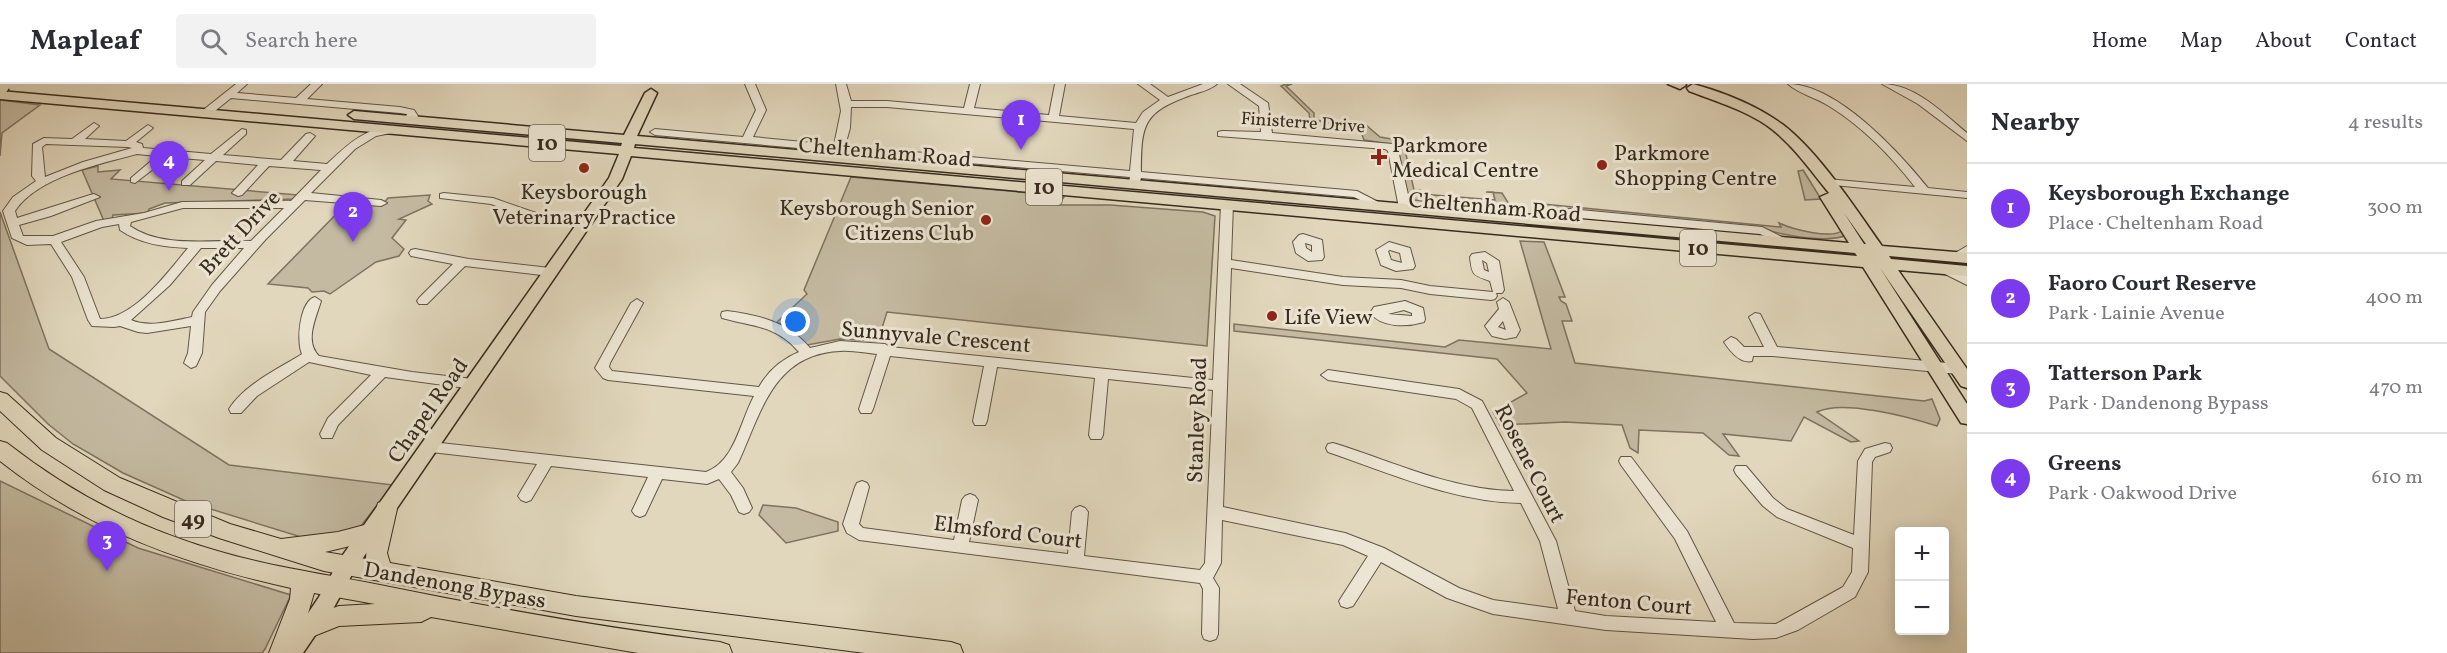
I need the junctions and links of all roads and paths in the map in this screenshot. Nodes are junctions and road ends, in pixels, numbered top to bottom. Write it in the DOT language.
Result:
graph roads {
  1 [pos="242,84"];
  2 [pos="317,84"];
  3 [pos="750,84"];
  4 [pos="841,84"];
  5 [pos="975,84"];
  6 [pos="1060,84"];
  7 [pos="1143,84"];
  8 [pos="1212,84"];
  9 [pos="1233,84"];
  10 [pos="1793,84"];
  11 [pos="1887,84"];
  12 [pos="1,85"];
  13 [pos="1683,85"];
  14 [pos="654,88"];
  15 [pos="0,95"];
  16 [pos="224,99"];
  17 [pos="1168,101"];
  18 [pos="297,102"];
  19 [pos="847,104"];
  20 [pos="968,110"];
  21 [pos="206,113"];
  22 [pos="1053,119"];
  23 [pos="410,120"];
  24 [pos="94,126"];
  25 [pos="348,126"];
  26 [pos="1140,126"];
  27 [pos="148,128"];
  28 [pos="1355,128"];
  29 [pos="392,130"];
  30 [pos="242,132"];
  31 [pos="577,134"];
  32 [pos="1222,134"];
  33 [pos="1267,135"];
  34 [pos="310,136"];
  35 [pos="625,137"];
  36 [pos="1967,138"];
  37 [pos="747,140"];
  38 [pos="75,142"];
  39 [pos="656,142"];
  40 [pos="1358,143"];
  41 [pos="133,147"];
  42 [pos="351,147"];
  43 [pos="837,152"];
  44 [pos="166,154"];
  45 [pos="213,158"];
  46 [pos="267,162"];
  47 [pos="285,163"];
  48 [pos="623,166"];
  49 [pos="331,168"];
  50 [pos="135,180"];
  51 [pos="43,182"];
  52 [pos="186,183"];
  53 [pos="1824,183"];
  54 [pos="1134,184"];
  55 [pos="1926,192"];
  56 [pos="238,193"];
  57 [pos="603,194"];
  58 [pos="1967,195"];
  59 [pos="444,196"];
  60 [pos="94,197"];
  61 [pos="1227,198"];
  62 [pos="299,200"];
  63 [pos="381,203"];
  64 [pos="1378,205"];
  65 [pos="1405,208"];
  66 [pos="1839,208"];
  67 [pos="126,219"];
  68 [pos="586,220"];
  69 [pos="12,223"];
  70 [pos="1524,223"];
  71 [pos="54,240"];
  72 [pos="198,244"];
  73 [pos="254,245"];
  74 [pos="1860,247"];
  75 [pos="415,253"];
  76 [pos="1963,255"];
  77 [pos="1873,256"];
  78 [pos="1312,258"];
  79 [pos="1225,260"];
  80 [pos="463,261"];
  81 [pos="1844,261"];
  82 [pos="1886,264"];
  83 [pos="1400,268"];
  84 [pos="1943,269"];
  85 [pos="1967,271"];
  86 [pos="550,272"];
  87 [pos="1312,276"];
  88 [pos="1898,280"];
  89 [pos="1967,281"];
  90 [pos="1402,284"];
  91 [pos="1498,296"];
  92 [pos="315,301"];
  93 [pos="423,301"];
  94 [pos="637,303"];
  95 [pos="1894,303"];
  96 [pos="1405,305"];
  97 [pos="727,315"];
  98 [pos="1757,316"];
  99 [pos="196,320"];
  100 [pos="122,321"];
  101 [pos="1731,342"];
  102 [pos="885,349"];
  103 [pos="1773,351"];
  104 [pos="807,353"];
  105 [pos="309,356"];
  106 [pos="992,361"];
  107 [pos="191,363"];
  108 [pos="1934,367"];
  109 [pos="383,371"];
  110 [pos="1102,373"];
  111 [pos="1328,375"];
  112 [pos="1963,376"];
  113 [pos="473,384"];
  114 [pos="1219,386"];
  115 [pos="761,392"];
  116 [pos="0,399"];
  117 [pos="236,409"];
  118 [pos="866,409"];
  119 [pos="1967,418"];
  120 [pos="980,421"];
  121 [pos="327,434"];
  122 [pos="1096,435"];
  123 [pos="431,447"];
  124 [pos="1333,448"];
  125 [pos="1885,448"];
  126 [pos="0,449"];
  127 [pos="547,460"];
  128 [pos="1626,461"];
  129 [pos="1741,470"];
  130 [pos="722,472"];
  131 [pos="657,474"];
  132 [pos="862,487"];
  133 [pos="526,496"];
  134 [pos="1526,497"];
  135 [pos="970,500"];
  136 [pos="744,508"];
  137 [pos="386,509"];
  138 [pos="640,511"];
  139 [pos="1080,512"];
  140 [pos="1214,516"];
  141 [pos="370,532"];
  142 [pos="1862,545"];
  143 [pos="276,547"];
  144 [pos="960,548"];
  145 [pos="1378,553"];
  146 [pos="1075,562"];
  147 [pos="347,565"];
  148 [pos="380,570"];
  149 [pos="1204,576"];
  150 [pos="303,582"];
  151 [pos="334,588"];
  152 [pos="1347,601"];
  153 [pos="456,612"];
  154 [pos="1569,619"];
  155 [pos="309,627"];
  156 [pos="1729,631"];
  157 [pos="1210,634"];
  158 [pos="281,653"];
  159 [pos="291,653"];
  160 [pos="720,653"];
  161 [pos="951,653"];
  1 -- 16 [label="street"];
  2 -- 18 [label="street"];
  3 -- 37 [label="street"];
  4 -- 19 [label="street"];
  5 -- 20 [label="street"];
  6 -- 22 [label="street"];
  7 -- 17 [label="street"];
  8 -- 17 [label="street"];
  9 -- 33 [label="street"];
  10 -- 55 [label="street"];
  11 -- 36 [label="street"];
  12 -- 16 [label="main road, Cheltenham Road / 10"];
  13 -- 53 [label="main road"];
  14 -- 35 [label="main road"];
  15 -- 21 [label="main road, Cheltenham Road / 10"];
  16 -- 18 [label="street, Cheltenham Road"];
  16 -- 21 [label="street"];
  16 -- 23 [label="main road, Cheltenham Road / 10"];
  17 -- 26 [label="street"];
  18 -- 23 [label="street, Cheltenham Road"];
  19 -- 20 [label="street"];
  19 -- 43 [label="street"];
  20 -- 22 [label="street"];
  21 -- 25 [label="main road, Cheltenham Road / 10"];
  22 -- 26 [label="street"];
  23 -- 31 [label="main road, Cheltenham Road / 10"];
  24 -- 38 [label="street"];
  25 -- 29 [label="main road, Cheltenham Road / 10"];
  25 -- 42 [label="street"];
  26 -- 54 [label="street"];
  27 -- 41 [label="street"];
  28 -- 40 [label="street"];
  29 -- 35 [label="main road, Cheltenham Road / 10"];
  29 -- 42 [label="street, Brett Drive"];
  30 -- 45 [label="street"];
  31 -- 35 [label="main road, Cheltenham Road / 10"];
  31 -- 35 [label="main road"];
  32 -- 33 [label="street, Finisterre Drive"];
  33 -- 40 [label="street, Finisterre Drive"];
  34 -- 47 [label="street"];
  35 -- 39 [label="main road, Cheltenham Road / 10"];
  35 -- 39 [label="main road"];
  35 -- 48 [label="main road, Chapel Road"];
  35 -- 57 [label="main road, Chapel Road"];
  37 -- 39 [label="street, Cheltenham Road"];
  37 -- 43 [label="street, Cheltenham Road"];
  38 -- 41 [label="street"];
  38 -- 51 [label="street"];
  39 -- 43 [label="main road, Cheltenham Road / 10"];
  39 -- 48 [label="main road"];
  39 -- 54 [label="main road, Cheltenham Road / 10"];
  40 -- 65 [label="street, Finisterre Drive"];
  41 -- 44 [label="street"];
  41 -- 51 [label="street"];
  42 -- 49 [label="street, Brett Drive"];
  43 -- 54 [label="main road, Cheltenham Road / 10"];
  44 -- 45 [label="street"];
  44 -- 50 [label="street"];
  45 -- 46 [label="street"];
  45 -- 52 [label="street"];
  46 -- 47 [label="street"];
  46 -- 56 [label="street"];
  47 -- 49 [label="street"];
  48 -- 57 [label="main road, Chapel Road"];
  49 -- 62 [label="street, Brett Drive"];
  51 -- 69 [label="street"];
  53 -- 55 [label="street"];
  53 -- 66 [label="main road"];
  54 -- 61 [label="main road, Cheltenham Road / 10"];
  54 -- 64 [label="street, Cheltenham Road"];
  55 -- 58 [label="street"];
  57 -- 68 [label="main road, Chapel Road"];
  59 -- 68 [label="street"];
  60 -- 69 [label="street"];
  61 -- 64 [label="main road, Cheltenham Road / 10"];
  61 -- 70 [label="main road, Cheltenham Road / 10"];
  61 -- 79 [label="street, Stanley Road"];
  62 -- 63 [label="street"];
  62 -- 67 [label="street"];
  62 -- 73 [label="street, Brett Drive"];
  64 -- 65 [label="main road, Cheltenham Road / 10"];
  65 -- 70 [label="main road, Cheltenham Road / 10"];
  66 -- 74 [label="main road"];
  66 -- 77 [label="main road"];
  67 -- 71 [label="street"];
  67 -- 72 [label="street"];
  68 -- 86 [label="main road, Chapel Road"];
  69 -- 71 [label="street"];
  70 -- 74 [label="main road, Cheltenham Road / 10"];
  70 -- 81 [label="main road, Cheltenham Road / 10"];
  71 -- 100 [label="street"];
  72 -- 73 [label="street"];
  72 -- 100 [label="street"];
  73 -- 99 [label="street, Brett Drive"];
  74 -- 77 [label="main road"];
  75 -- 80 [label="street"];
  76 -- 77 [label="main road, Cheltenham Road / 10"];
  77 -- 81 [label="main road, Cheltenham Road / 10"];
  77 -- 82 [label="main road, Cheltenham Road / 10"];
  77 -- 95 [label="main road"];
  78 -- 87 [label="street"];
  79 -- 87 [label="street"];
  79 -- 114 [label="street, Stanley Road"];
  80 -- 86 [label="street"];
  80 -- 93 [label="street"];
  81 -- 95 [label="main road"];
  82 -- 84 [label="main road, Cheltenham Road / 10"];
  82 -- 88 [label="main road"];
  83 -- 90 [label="street"];
  84 -- 85 [label="main road, Cheltenham Road / 10"];
  84 -- 88 [label="main road"];
  84 -- 89 [label="street, Cheltenham Road"];
  86 -- 113 [label="main road, Chapel Road"];
  87 -- 90 [label="street"];
  88 -- 112 [label="main road"];
  90 -- 91 [label="street"];
  90 -- 96 [label="street"];
  92 -- 105 [label="street"];
  94 -- 115 [label="street"];
  95 -- 108 [label="main road"];
  96 -- 96 [label="street"];
  97 -- 104 [label="street"];
  98 -- 103 [label="street"];
  99 -- 100 [label="street"];
  99 -- 107 [label="street, Brett Drive"];
  101 -- 103 [label="street"];
  102 -- 104 [label="street, Sunnyvale Crescent"];
  102 -- 106 [label="street, Sunnyvale Crescent"];
  102 -- 118 [label="street"];
  103 -- 108 [label="street"];
  104 -- 115 [label="street, Sunnyvale Crescent"];
  105 -- 109 [label="street"];
  105 -- 117 [label="street"];
  106 -- 110 [label="street, Sunnyvale Crescent"];
  106 -- 120 [label="street"];
  108 -- 112 [label="street"];
  108 -- 119 [label="main road"];
  109 -- 113 [label="street"];
  109 -- 121 [label="street"];
  110 -- 114 [label="street, Sunnyvale Crescent"];
  110 -- 122 [label="street"];
  111 -- 134 [label="street, Rosene Court"];
  113 -- 123 [label="main road, Chapel Road"];
  114 -- 140 [label="street, Stanley Road"];
  115 -- 130 [label="street, Sunnyvale Crescent"];
  116 -- 143 [label="highway, Dandenong Bypass / 49"];
  123 -- 127 [label="street"];
  123 -- 137 [label="main road, Chapel Road"];
  124 -- 134 [label="street"];
  125 -- 142 [label="street, Fenton Court"];
  126 -- 150 [label="highway, Dandenong Bypass / 49"];
  127 -- 131 [label="street"];
  127 -- 133 [label="street"];
  128 -- 156 [label="street"];
  129 -- 142 [label="street"];
  130 -- 131 [label="street"];
  130 -- 136 [label="street"];
  131 -- 138 [label="street"];
  132 -- 144 [label="street, Elmsford Court"];
  134 -- 154 [label="street, Rosene Court"];
  135 -- 144 [label="street"];
  137 -- 141 [label="main road, Chapel Road"];
  137 -- 148 [label="highway"];
  139 -- 146 [label="street"];
  140 -- 145 [label="street, Fenton Court"];
  140 -- 149 [label="street, Stanley Road"];
  141 -- 143 [label="highway"];
  141 -- 147 [label="main road, Chapel Road"];
  142 -- 156 [label="street, Fenton Court"];
  143 -- 147 [label="highway, Dandenong Bypass / 49"];
  144 -- 146 [label="street, Elmsford Court"];
  145 -- 152 [label="street"];
  145 -- 154 [label="street, Fenton Court"];
  146 -- 149 [label="street, Elmsford Court"];
  147 -- 148 [label="highway, Dandenong Bypass / 49"];
  147 -- 151 [label="main road, Chapel Road"];
  148 -- 161 [label="highway, Dandenong Bypass / 49"];
  149 -- 157 [label="street"];
  150 -- 151 [label="highway, Dandenong Bypass / 49"];
  150 -- 158 [label="highway"];
  151 -- 153 [label="highway, Dandenong Bypass / 49"];
  151 -- 155 [label="main road, Chapel Road"];
  153 -- 155 [label="highway"];
  153 -- 160 [label="highway, Dandenong Bypass / 49"];
  154 -- 156 [label="street, Fenton Court"];
  155 -- 159 [label="main road, Chapel Road"];
}
